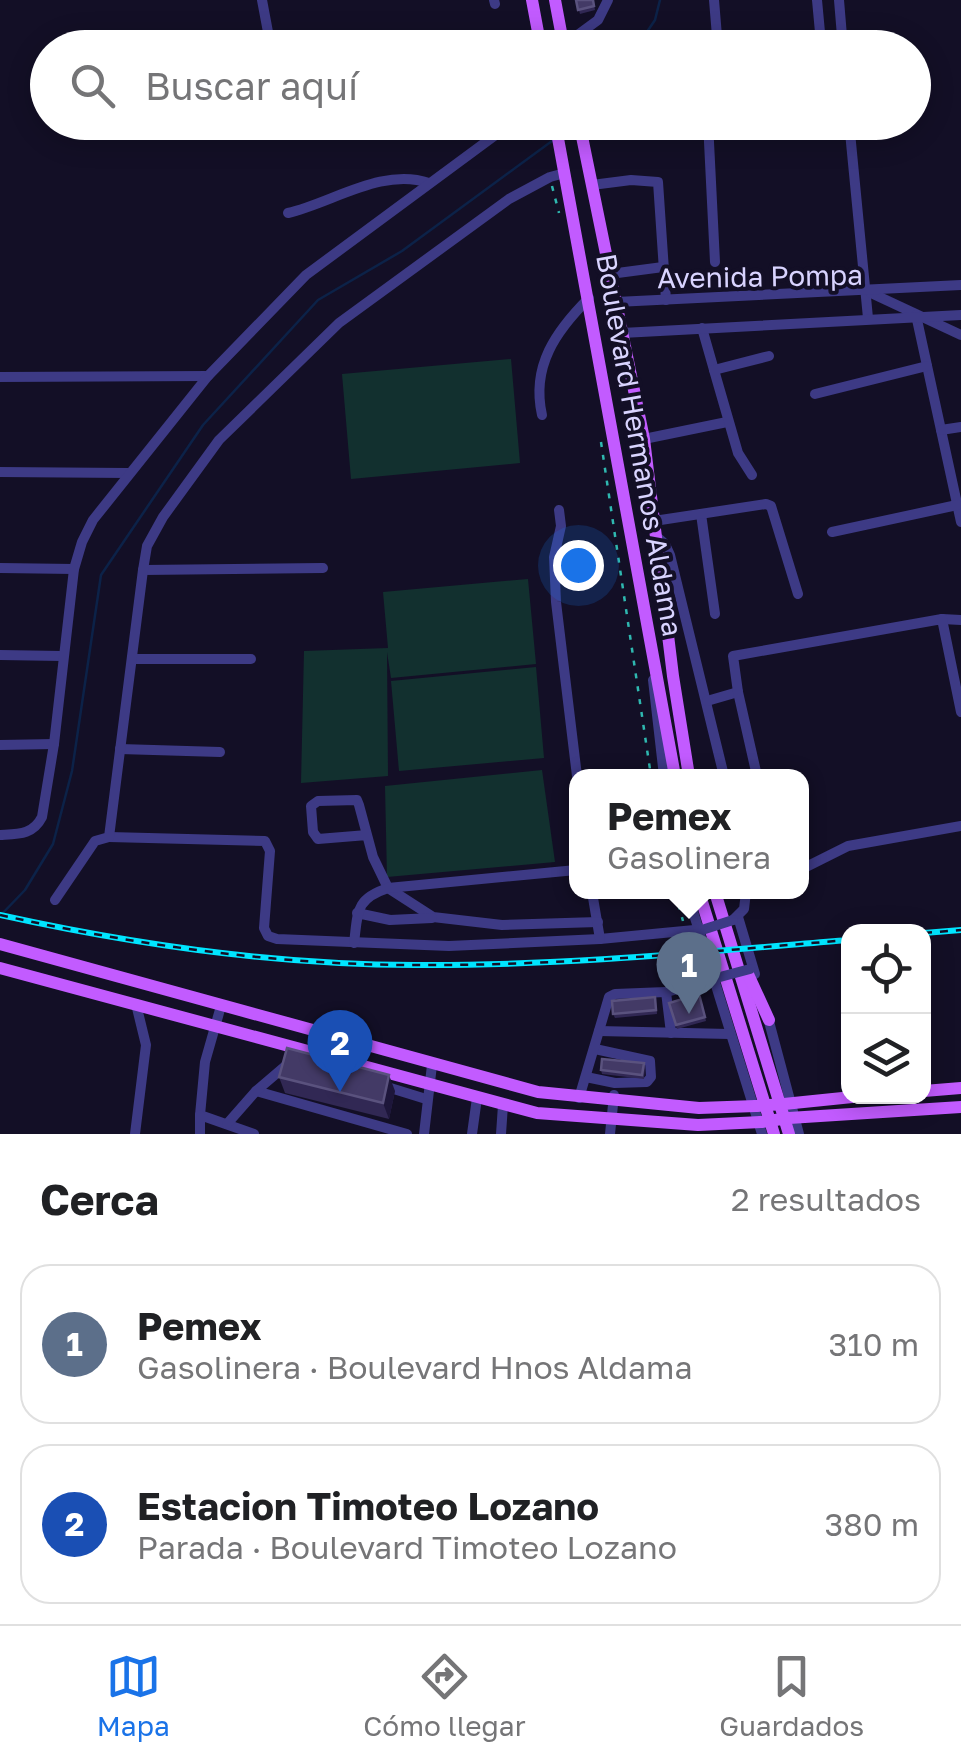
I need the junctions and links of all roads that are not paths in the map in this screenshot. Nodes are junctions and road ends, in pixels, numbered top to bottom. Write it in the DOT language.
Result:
graph roads {
  1 [pos="262,0"];
  2 [pos="532,0"];
  3 [pos="555,0"];
  4 [pos="608,0"];
  5 [pos="714,0"];
  6 [pos="817,0"];
  7 [pos="840,0"];
  8 [pos="268,30"];
  9 [pos="537,30"];
  10 [pos="561,30"];
  11 [pos="585,30"];
  12 [pos="716,30"];
  13 [pos="820,30"];
  14 [pos="842,30"];
  15 [pos="488,140"];
  16 [pos="559,140"];
  17 [pos="583,140"];
  18 [pos="709,140"];
  19 [pos="851,140"];
  20 [pos="564,168"];
  21 [pos="429,183"];
  22 [pos="592,185"];
  23 [pos="288,213"];
  24 [pos="716,262"];
  25 [pos="663,267"];
  26 [pos="610,274"];
  27 [pos="961,285"];
  28 [pos="866,291"];
  29 [pos="589,298"];
  30 [pos="666,300"];
  31 [pos="616,302"];
  32 [pos="916,315"];
  33 [pos="961,315"];
  34 [pos="868,318"];
  35 [pos="593,323"];
  36 [pos="621,325"];
  37 [pos="702,328"];
  38 [pos="961,336"];
  39 [pos="769,356"];
  40 [pos="928,366"];
  41 [pos="714,370"];
  42 [pos="208,376"];
  43 [pos="0,377"];
  44 [pos="814,394"];
  45 [pos="542,415"];
  46 [pos="727,422"];
  47 [pos="961,426"];
  48 [pos="941,430"];
  49 [pos="644,439"];
  50 [pos="0,472"];
  51 [pos="128,473"];
  52 [pos="752,474"];
  53 [pos="958,506"];
  54 [pos="559,510"];
  55 [pos="701,514"];
  56 [pos="654,522"];
  57 [pos="961,522"];
  58 [pos="832,532"];
  59 [pos="656,536"];
  60 [pos="0,568"];
  61 [pos="323,568"];
  62 [pos="74,569"];
  63 [pos="143,570"];
  64 [pos="798,594"];
  65 [pos="715,614"];
  66 [pos="942,619"];
  67 [pos="961,620"];
  68 [pos="0,655"];
  69 [pos="62,656"];
  70 [pos="251,659"];
  71 [pos="652,659"];
  72 [pos="132,660"];
  73 [pos="738,692"];
  74 [pos="707,701"];
  75 [pos="961,712"];
  76 [pos="54,744"];
  77 [pos="0,745"];
  78 [pos="120,749"];
  79 [pos="220,752"];
  80 [pos="576,769"];
  81 [pos="663,769"];
  82 [pos="673,769"];
  83 [pos="688,769"];
  84 [pos="722,769"];
  85 [pos="755,769"];
  86 [pos="961,826"];
  87 [pos="0,835"];
  88 [pos="367,835"];
  89 [pos="109,837"];
  90 [pos="809,866"];
  91 [pos="569,871"];
  92 [pos="388,888"];
  93 [pos="593,899"];
  94 [pos="689,899"];
  95 [pos="702,899"];
  96 [pos="717,899"];
  97 [pos="747,899"];
  98 [pos="55,900"];
  99 [pos="358,913"];
  100 [pos="433,918"];
  101 [pos="735,918"];
  102 [pos="598,922"];
  103 [pos="696,931"];
  104 [pos="600,939"];
  105 [pos="354,943"];
  106 [pos="3,945"];
  107 [pos="734,954"];
  108 [pos="0,968"];
  109 [pos="752,969"];
  110 [pos="716,980"];
  111 [pos="666,992"];
  112 [pos="136,1004"];
  113 [pos="221,1006"];
  114 [pos="769,1020"];
  115 [pos="216,1026"];
  116 [pos="599,1031"];
  117 [pos="671,1034"];
  118 [pos="729,1034"];
  119 [pos="595,1049"];
  120 [pos="307,1065"];
  121 [pos="432,1065"];
  122 [pos="586,1078"];
  123 [pos="616,1083"];
  124 [pos="374,1084"];
  125 [pos="961,1088"];
  126 [pos="931,1090"];
  127 [pos="256,1091"];
  128 [pos="427,1092"];
  129 [pos="476,1098"];
  130 [pos="579,1098"];
  131 [pos="841,1098"];
  132 [pos="613,1102"];
  133 [pos="787,1103"];
  134 [pos="503,1105"];
  135 [pos="754,1106"];
  136 [pos="961,1107"];
  137 [pos="200,1115"];
  138 [pos="792,1118"];
  139 [pos="226,1124"];
  140 [pos="761,1126"];
  141 [pos="610,1127"];
  142 [pos="697,1129"];
  143 [pos="134,1134"];
  144 [pos="200,1134"];
  145 [pos="254,1134"];
  146 [pos="406,1134"];
  147 [pos="424,1134"];
  148 [pos="472,1134"];
  149 [pos="501,1134"];
  150 [pos="774,1134"];
  151 [pos="789,1134"];
  152 [pos="798,1134"];
  1 -- 8 [label="street"];
  2 -- 9 [label="main road"];
  3 -- 10 [label="main road"];
  4 -- 11 [label="street"];
  5 -- 12 [label="street"];
  6 -- 13 [label="street"];
  7 -- 14 [label="street"];
  15 -- 21 [label="street"];
  16 -- 20 [label="main road, Boulevard Hermanos Aldama"];
  17 -- 22 [label="main road, Boulevard Hermanos Aldama"];
  18 -- 24 [label="street"];
  19 -- 28 [label="street"];
  20 -- 29 [label="main road, Boulevard Hermanos Aldama"];
  20 -- 63 [label="street"];
  21 -- 23 [label="street"];
  21 -- 42 [label="street"];
  22 -- 25 [label="street"];
  22 -- 26 [label="main road, Boulevard Hermanos Aldama"];
  25 -- 26 [label="street"];
  25 -- 30 [label="street"];
  26 -- 31 [label="main road, Boulevard Hermanos Aldama"];
  27 -- 28 [label="street"];
  28 -- 30 [label="street, Avenida Pompa"];
  28 -- 32 [label="street, Avenida Pompa"];
  28 -- 34 [label="street"];
  29 -- 35 [label="main road, Boulevard Hermanos Aldama"];
  29 -- 45 [label="street"];
  30 -- 31 [label="street, Avenida Pompa"];
  31 -- 36 [label="main road, Boulevard Hermanos Aldama"];
  32 -- 33 [label="street, Avenida Pompa"];
  32 -- 34 [label="street"];
  32 -- 38 [label="street"];
  32 -- 40 [label="street"];
  34 -- 37 [label="street"];
  35 -- 36 [label="main road"];
  35 -- 71 [label="main road, Boulevard Hermanos Aldama"];
  36 -- 37 [label="street"];
  36 -- 49 [label="main road, Boulevard Hermanos Aldama"];
  37 -- 41 [label="street"];
  39 -- 41 [label="street"];
  40 -- 44 [label="street"];
  40 -- 48 [label="street"];
  41 -- 46 [label="street"];
  42 -- 43 [label="street"];
  42 -- 51 [label="street"];
  46 -- 49 [label="street"];
  46 -- 52 [label="street"];
  47 -- 48 [label="street"];
  48 -- 53 [label="street"];
  49 -- 56 [label="main road, Boulevard Hermanos Aldama"];
  50 -- 51 [label="street"];
  51 -- 62 [label="street"];
  53 -- 57 [label="street"];
  53 -- 58 [label="street"];
  54 -- 80 [label="street"];
  55 -- 56 [label="street"];
  55 -- 64 [label="street"];
  55 -- 65 [label="street"];
  56 -- 59 [label="main road, Boulevard Hermanos Aldama"];
  59 -- 74 [label="street"];
  59 -- 83 [label="main road, Boulevard Hermanos Aldama"];
  60 -- 62 [label="street"];
  61 -- 63 [label="street"];
  62 -- 69 [label="street"];
  63 -- 72 [label="street"];
  66 -- 67 [label="street"];
  66 -- 73 [label="street"];
  66 -- 75 [label="street"];
  68 -- 69 [label="street"];
  69 -- 76 [label="street"];
  70 -- 72 [label="street"];
  71 -- 81 [label="street"];
  71 -- 82 [label="main road, Boulevard Hermanos Aldama"];
  72 -- 78 [label="street"];
  73 -- 74 [label="street"];
  73 -- 85 [label="street"];
  74 -- 84 [label="street"];
  76 -- 77 [label="street"];
  76 -- 87 [label="street"];
  78 -- 79 [label="street"];
  78 -- 89 [label="street"];
  86 -- 90 [label="street"];
  88 -- 88 [label="street"];
  88 -- 92 [label="street"];
  89 -- 98 [label="street"];
  89 -- 105 [label="street"];
  91 -- 92 [label="street"];
  92 -- 99 [label="street"];
  92 -- 100 [label="street"];
  93 -- 102 [label="street"];
  94 -- 103 [label="street"];
  95 -- 150 [label="main road"];
  96 -- 107 [label="main road"];
  97 -- 101 [label="street"];
  99 -- 100 [label="street"];
  99 -- 105 [label="street"];
  100 -- 102 [label="street"];
  101 -- 103 [label="street, bridge"];
  101 -- 109 [label="street"];
  102 -- 104 [label="street"];
  103 -- 104 [label="street"];
  103 -- 110 [label="street"];
  104 -- 105 [label="street"];
  106 -- 113 [label="main road"];
  107 -- 114 [label="main road"];
  107 -- 151 [label="main road"];
  108 -- 112 [label="main road"];
  109 -- 110 [label="street, bridge"];
  109 -- 114 [label="street"];
  110 -- 111 [label="street"];
  110 -- 118 [label="street"];
  111 -- 116 [label="street"];
  111 -- 117 [label="street"];
  112 -- 115 [label="main road"];
  112 -- 143 [label="street"];
  113 -- 115 [label="street"];
  113 -- 121 [label="main road"];
  114 -- 133 [label="street"];
  115 -- 128 [label="main road"];
  115 -- 137 [label="street"];
  116 -- 117 [label="street"];
  116 -- 119 [label="street"];
  117 -- 118 [label="street"];
  118 -- 135 [label="street"];
  119 -- 122 [label="street"];
  119 -- 123 [label="street"];
  120 -- 127 [label="street"];
  121 -- 128 [label="street"];
  121 -- 130 [label="main road"];
  122 -- 123 [label="street"];
  122 -- 130 [label="street"];
  123 -- 132 [label="street"];
  124 -- 128 [label="street"];
  125 -- 126 [label="main road"];
  127 -- 139 [label="street"];
  127 -- 146 [label="street"];
  128 -- 129 [label="main road"];
  128 -- 147 [label="street"];
  129 -- 134 [label="main road"];
  129 -- 148 [label="street"];
  130 -- 132 [label="main road"];
  131 -- 133 [label="main road"];
  132 -- 135 [label="main road"];
  132 -- 141 [label="street"];
  133 -- 135 [label="main road, bridge"];
  133 -- 138 [label="street"];
  134 -- 141 [label="main road"];
  134 -- 149 [label="street"];
  135 -- 140 [label="street"];
  136 -- 138 [label="main road"];
  137 -- 139 [label="street"];
  137 -- 144 [label="street"];
  138 -- 140 [label="main road, bridge"];
  138 -- 152 [label="street"];
  139 -- 145 [label="street"];
  140 -- 142 [label="main road"];
  141 -- 142 [label="main road"];
}
